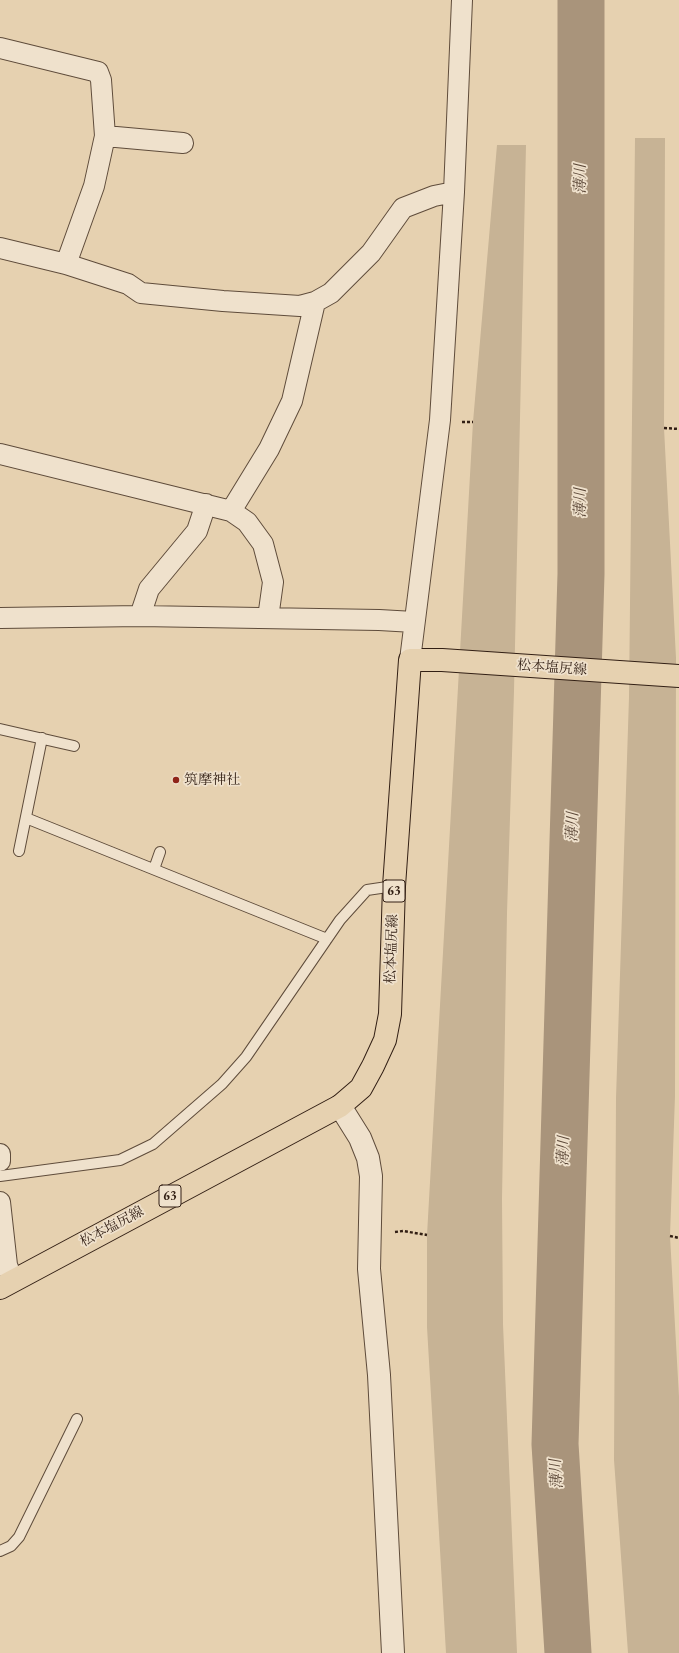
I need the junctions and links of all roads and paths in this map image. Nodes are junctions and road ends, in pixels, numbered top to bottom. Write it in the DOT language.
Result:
graph roads {
  1 [pos="462,0"];
  2 [pos="0,48"];
  3 [pos="105,136"];
  4 [pos="183,143"];
  5 [pos="454,192"];
  6 [pos="0,248"];
  7 [pos="66,264"];
  8 [pos="315,302"];
  9 [pos="664,428"];
  10 [pos="679,429"];
  11 [pos="0,454"];
  12 [pos="206,504"];
  13 [pos="231,511"];
  14 [pos="140,616"];
  15 [pos="0,618"];
  16 [pos="268,618"];
  17 [pos="414,622"];
  18 [pos="410,660"];
  19 [pos="679,676"];
  20 [pos="0,729"];
  21 [pos="42,738"];
  22 [pos="74,746"];
  23 [pos="26,818"];
  24 [pos="19,851"];
  25 [pos="160,852"];
  26 [pos="154,869"];
  27 [pos="394,886"];
  28 [pos="328,939"];
  29 [pos="340,1106"];
  30 [pos="0,1154"];
  31 [pos="0,1161"];
  32 [pos="0,1176"];
  33 [pos="0,1202"];
  34 [pos="395,1232"];
  35 [pos="427,1235"];
  36 [pos="670,1236"];
  37 [pos="679,1238"];
  38 [pos="6,1285"];
  39 [pos="77,1419"];
  40 [pos="0,1551"];
  41 [pos="393,1653"];
  1 -- 5 [label="street"];
  2 -- 3 [label="street"];
  3 -- 4 [label="street"];
  3 -- 7 [label="street"];
  5 -- 8 [label="street"];
  5 -- 17 [label="street"];
  6 -- 7 [label="street"];
  7 -- 8 [label="street"];
  8 -- 13 [label="street"];
  9 -- 10 [label="path"];
  11 -- 12 [label="street"];
  12 -- 13 [label="street"];
  12 -- 14 [label="street"];
  13 -- 16 [label="street"];
  14 -- 15 [label="street"];
  14 -- 16 [label="street"];
  16 -- 17 [label="street"];
  17 -- 18 [label="street"];
  18 -- 19 [label="main road, 松本塩尻線"];
  18 -- 27 [label="main road, 松本塩尻線 / 63"];
  20 -- 21 [label="lane"];
  21 -- 22 [label="lane"];
  21 -- 23 [label="lane"];
  23 -- 24 [label="lane"];
  23 -- 26 [label="lane"];
  25 -- 26 [label="lane"];
  26 -- 28 [label="lane"];
  27 -- 28 [label="lane"];
  27 -- 29 [label="main road, 松本塩尻線 / 63"];
  28 -- 32 [label="lane"];
  29 -- 38 [label="main road, 松本塩尻線 / 63"];
  29 -- 41 [label="street"];
  30 -- 31 [label="street"];
  33 -- 38 [label="street"];
  34 -- 35 [label="path"];
  36 -- 37 [label="path"];
  39 -- 40 [label="lane"];
}
